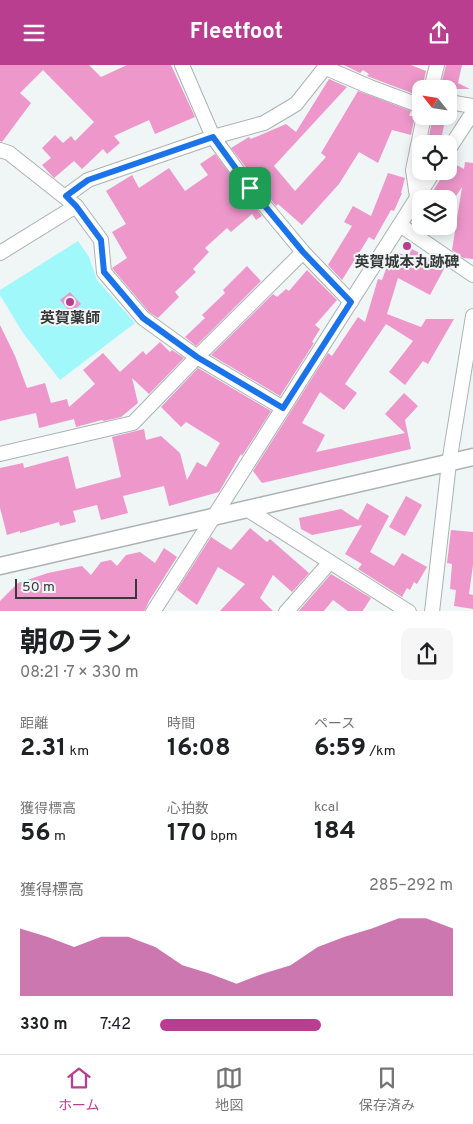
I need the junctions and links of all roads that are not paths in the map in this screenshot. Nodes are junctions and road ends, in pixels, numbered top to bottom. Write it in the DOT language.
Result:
graph roads {
  1 [pos="182,65"];
  2 [pos="437,65"];
  3 [pos="327,66"];
  4 [pos="433,80"];
  5 [pos="412,103"];
  6 [pos="458,104"];
  7 [pos="473,106"];
  8 [pos="473,113"];
  9 [pos="422,125"];
  10 [pos="213,137"];
  11 [pos="457,137"];
  12 [pos="0,150"];
  13 [pos="416,190"];
  14 [pos="71,201"];
  15 [pos="412,205"];
  16 [pos="400,225"];
  17 [pos="303,252"];
  18 [pos="0,253"];
  19 [pos="473,275"];
  20 [pos="351,302"];
  21 [pos="473,317"];
  22 [pos="197,357"];
  23 [pos="283,408"];
  24 [pos="0,454"];
  25 [pos="473,457"];
  26 [pos="449,463"];
  27 [pos="248,510"];
  28 [pos="214,516"];
  29 [pos="330,562"];
  30 [pos="0,566"];
  31 [pos="153,611"];
  32 [pos="286,611"];
  33 [pos="409,611"];
  34 [pos="432,611"];
  1 -- 10 [label="street"];
  2 -- 4 [label="street"];
  3 -- 5 [label="street"];
  3 -- 10 [label="street"];
  6 -- 7 [label="street"];
  8 -- 11 [label="street"];
  9 -- 13 [label="street"];
  10 -- 14 [label="street"];
  10 -- 17 [label="street"];
  12 -- 14 [label="street"];
  14 -- 18 [label="street"];
  14 -- 22 [label="street"];
  15 -- 16 [label="street"];
  16 -- 19 [label="street"];
  16 -- 20 [label="street"];
  17 -- 20 [label="street"];
  17 -- 22 [label="street"];
  20 -- 23 [label="street"];
  21 -- 26 [label="street"];
  22 -- 23 [label="street"];
  22 -- 24 [label="street"];
  23 -- 28 [label="street"];
  25 -- 26 [label="street"];
  26 -- 27 [label="street"];
  26 -- 34 [label="street"];
  27 -- 28 [label="street"];
  27 -- 29 [label="street"];
  28 -- 30 [label="street"];
  28 -- 31 [label="street"];
  29 -- 32 [label="street"];
  29 -- 33 [label="street"];
}
